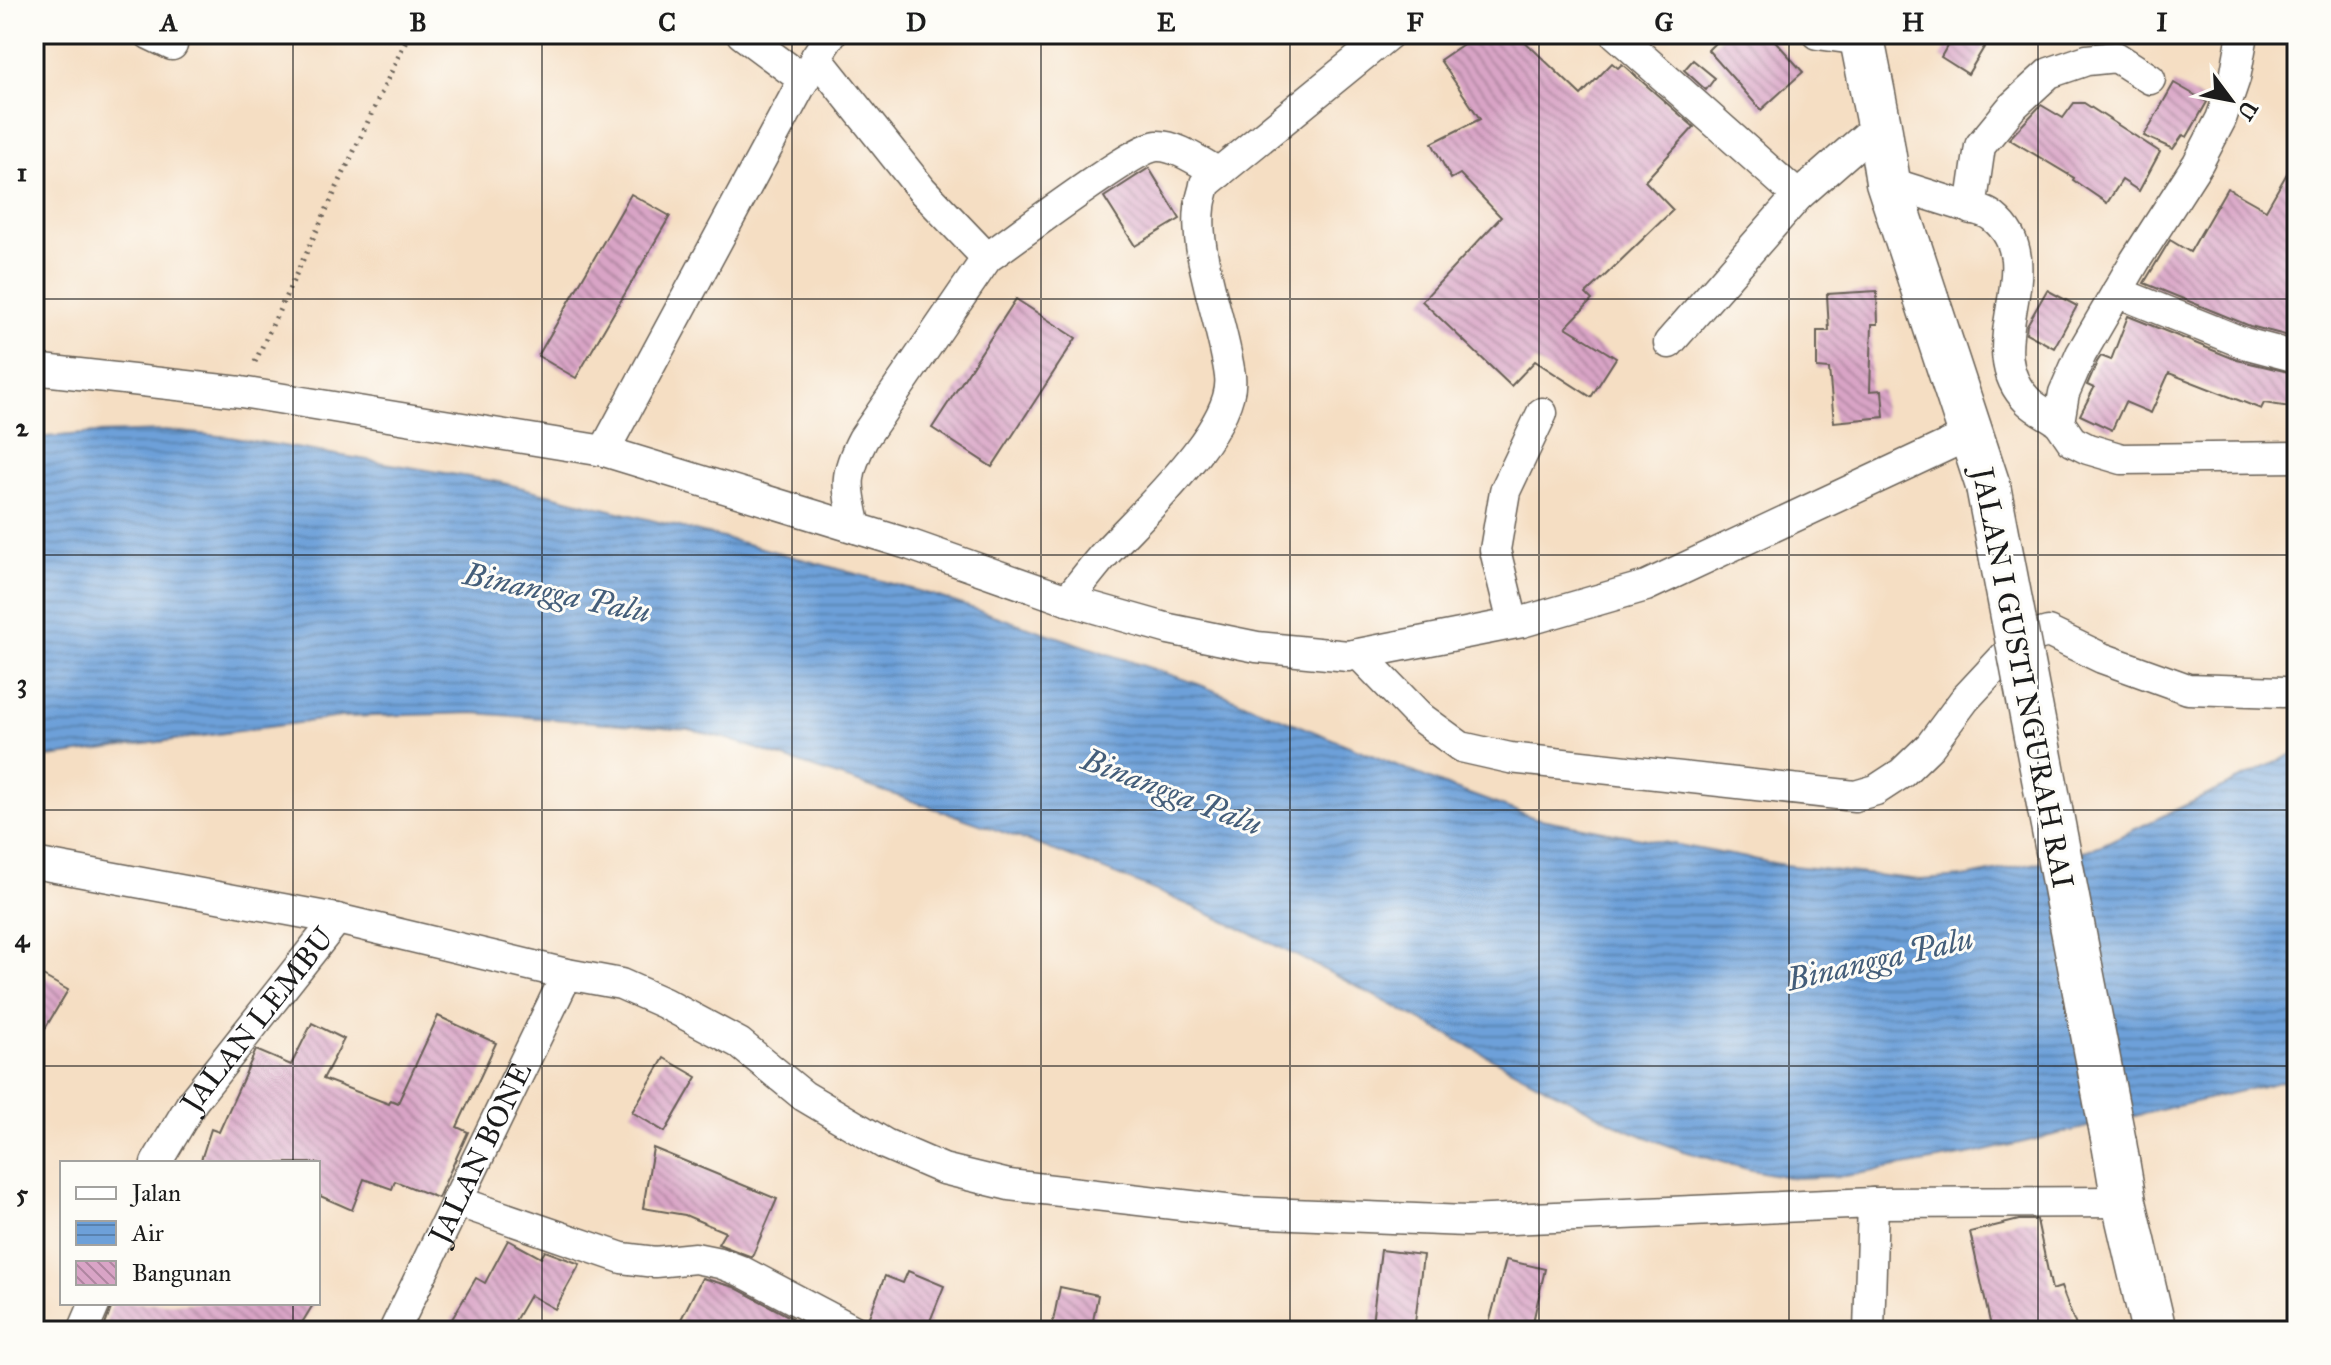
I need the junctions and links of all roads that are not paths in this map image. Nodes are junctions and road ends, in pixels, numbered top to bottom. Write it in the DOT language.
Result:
graph roads {
  1 [pos="742,34"];
  2 [pos="1389,34"];
  3 [pos="1616,34"];
  4 [pos="1817,34"];
  5 [pos="2243,34"];
  6 [pos="1861,37"];
  7 [pos="817,57"];
  8 [pos="2150,79"];
  9 [pos="1879,125"];
  10 [pos="1219,173"];
  11 [pos="1888,182"];
  12 [pos="1798,196"];
  13 [pos="1971,209"];
  14 [pos="987,258"];
  15 [pos="2117,292"];
  16 [pos="1669,343"];
  17 [pos="2297,357"];
  18 [pos="34,369"];
  19 [pos="1542,413"];
  20 [pos="2059,422"];
  21 [pos="1971,434"];
  22 [pos="604,451"];
  23 [pos="2297,457"];
  24 [pos="856,528"];
  25 [pos="1067,600"];
  26 [pos="1513,623"];
  27 [pos="1359,654"];
  28 [pos="2283,692"];
  29 [pos="34,863"];
  30 [pos="337,919"];
  31 [pos="567,974"];
  32 [pos="157,1161"];
  33 [pos="456,1201"];
  34 [pos="2124,1202"];
  35 [pos="1873,1203"];
  36 [pos="94,1305"];
  37 [pos="83,1331"];
  38 [pos="394,1331"];
  39 [pos="855,1331"];
  40 [pos="1869,1331"];
  41 [pos="2154,1331"];
  1 -- 7 [label="street"];
  2 -- 10 [label="street"];
  3 -- 12 [label="street"];
  4 -- 6 [label="street"];
  5 -- 15 [label="street"];
  6 -- 9 [label="main road, JALAN I GUSTI NGURAH RAI"];
  7 -- 14 [label="street"];
  7 -- 22 [label="street"];
  8 -- 13 [label="street"];
  9 -- 11 [label="main road, JALAN I GUSTI NGURAH RAI"];
  9 -- 12 [label="street"];
  10 -- 14 [label="street"];
  10 -- 25 [label="street"];
  11 -- 13 [label="street"];
  11 -- 21 [label="main road, JALAN I GUSTI NGURAH RAI"];
  12 -- 16 [label="street"];
  13 -- 20 [label="street"];
  14 -- 24 [label="street"];
  15 -- 17 [label="street"];
  15 -- 20 [label="street"];
  18 -- 22 [label="street"];
  19 -- 26 [label="street"];
  20 -- 23 [label="street"];
  21 -- 26 [label="street"];
  21 -- 34 [label="main road, JALAN I GUSTI NGURAH RAI, bridge"];
  22 -- 24 [label="street"];
  24 -- 25 [label="street"];
  25 -- 27 [label="street"];
  26 -- 27 [label="street"];
  27 -- 28 [label="street"];
  29 -- 30 [label="street"];
  30 -- 31 [label="street"];
  30 -- 32 [label="street, JALAN LEMBU"];
  31 -- 33 [label="street, JALAN BONE"];
  31 -- 35 [label="street"];
  33 -- 38 [label="street, JALAN BONE"];
  33 -- 39 [label="street"];
  34 -- 35 [label="street"];
  34 -- 41 [label="main road, JALAN I GUSTI NGURAH RAI"];
  35 -- 40 [label="street"];
  36 -- 37 [label="street"];
}
